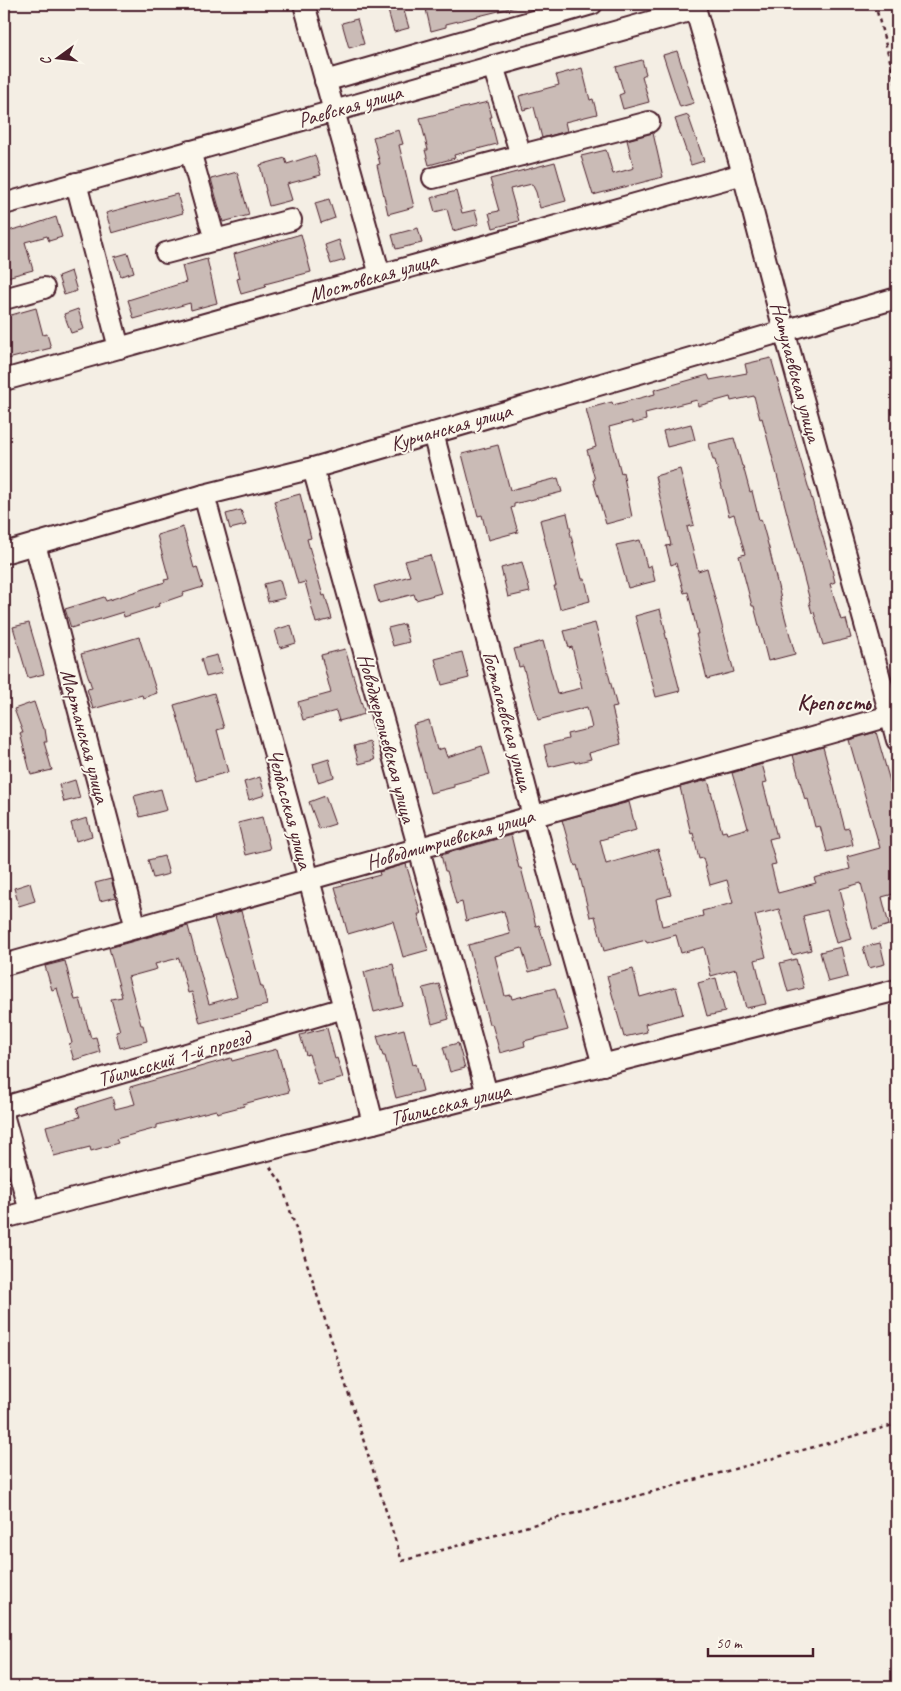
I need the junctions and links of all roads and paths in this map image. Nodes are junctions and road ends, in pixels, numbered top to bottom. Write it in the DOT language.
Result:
graph roads {
  1 [pos="304,4"];
  2 [pos="592,4"];
  3 [pos="875,4"];
  4 [pos="695,6"];
  5 [pos="493,66"];
  6 [pos="325,81"];
  7 [pos="897,87"];
  8 [pos="333,111"];
  9 [pos="649,122"];
  10 [pos="190,151"];
  11 [pos="521,155"];
  12 [pos="743,174"];
  13 [pos="433,178"];
  14 [pos="76,183"];
  15 [pos="4,204"];
  16 [pos="291,220"];
  17 [pos="215,240"];
  18 [pos="166,253"];
  19 [pos="380,275"];
  20 [pos="44,288"];
  21 [pos="897,298"];
  22 [pos="4,299"];
  23 [pos="784,330"];
  24 [pos="119,348"];
  25 [pos="4,380"];
  26 [pos="433,433"];
  27 [pos="313,468"];
  28 [pos="204,495"];
  29 [pos="36,544"];
  30 [pos="4,553"];
  31 [pos="894,715"];
  32 [pos="897,740"];
  33 [pos="533,816"];
  34 [pos="418,849"];
  35 [pos="309,879"];
  36 [pos="136,928"];
  37 [pos="4,965"];
  38 [pos="897,990"];
  39 [pos="344,1008"];
  40 [pos="604,1065"];
  41 [pos="487,1094"];
  42 [pos="4,1107"];
  43 [pos="4,1118"];
  44 [pos="374,1123"];
  45 [pos="260,1152"];
  46 [pos="30,1211"];
  47 [pos="4,1218"];
  48 [pos="897,1424"];
  1 -- 6 [label="street"];
  2 -- 6 [label="street"];
  3 -- 7 [label="path"];
  4 -- 5 [label="street, Раевская улица"];
  4 -- 12 [label="street, Натухаевская улица"];
  5 -- 8 [label="street, Раевская улица"];
  5 -- 11 [label="street"];
  6 -- 8 [label="street"];
  8 -- 10 [label="street, Раевская улица"];
  8 -- 19 [label="street"];
  9 -- 11 [label="street"];
  10 -- 14 [label="street, Раевская улица"];
  10 -- 17 [label="street"];
  11 -- 13 [label="street"];
  12 -- 19 [label="street, Мостовская улица"];
  12 -- 23 [label="street, Натухаевская улица"];
  14 -- 15 [label="street, Раевская улица"];
  14 -- 24 [label="street"];
  16 -- 17 [label="street"];
  17 -- 18 [label="street"];
  19 -- 24 [label="street, Мостовская улица"];
  20 -- 22 [label="street"];
  21 -- 23 [label="street, Курчанская улица"];
  23 -- 26 [label="street, Курчанская улица"];
  23 -- 31 [label="street, Натухаевская улица"];
  24 -- 25 [label="street, Мостовская улица"];
  26 -- 27 [label="street, Курчанская улица"];
  26 -- 33 [label="street, Гостагаевская улица"];
  27 -- 28 [label="street, Курчанская улица"];
  27 -- 34 [label="street, Новоджерелиевская улица"];
  28 -- 29 [label="street, Курчанская улица"];
  28 -- 35 [label="street, Челбасская улица"];
  29 -- 30 [label="street, Курчанская улица"];
  29 -- 36 [label="street, Мартанская улица"];
  31 -- 32 [label="street, Натухаевская улица"];
  31 -- 33 [label="street, Новодмитриевская улица"];
  33 -- 34 [label="street, Новодмитриевская улица"];
  33 -- 40 [label="street, Гостагаевская улица"];
  34 -- 35 [label="street, Новодмитриевская улица"];
  34 -- 41 [label="street, Новоджерелиевская улица"];
  35 -- 36 [label="street, Новодмитриевская улица"];
  35 -- 39 [label="street, Челбасская улица"];
  36 -- 37 [label="street, Новодмитриевская улица"];
  38 -- 40 [label="street, Тбилисская улица"];
  39 -- 42 [label="street, Тбилисский 1-й проезд"];
  39 -- 44 [label="street, Челбасская улица"];
  40 -- 41 [label="street, Тбилисская улица"];
  41 -- 44 [label="street, Тбилисская улица"];
  43 -- 46 [label="street"];
  44 -- 45 [label="street, Тбилисская улица"];
  45 -- 46 [label="street, Тбилисская улица"];
  45 -- 48 [label="path"];
  46 -- 47 [label="street, Тбилисская улица"];
}
